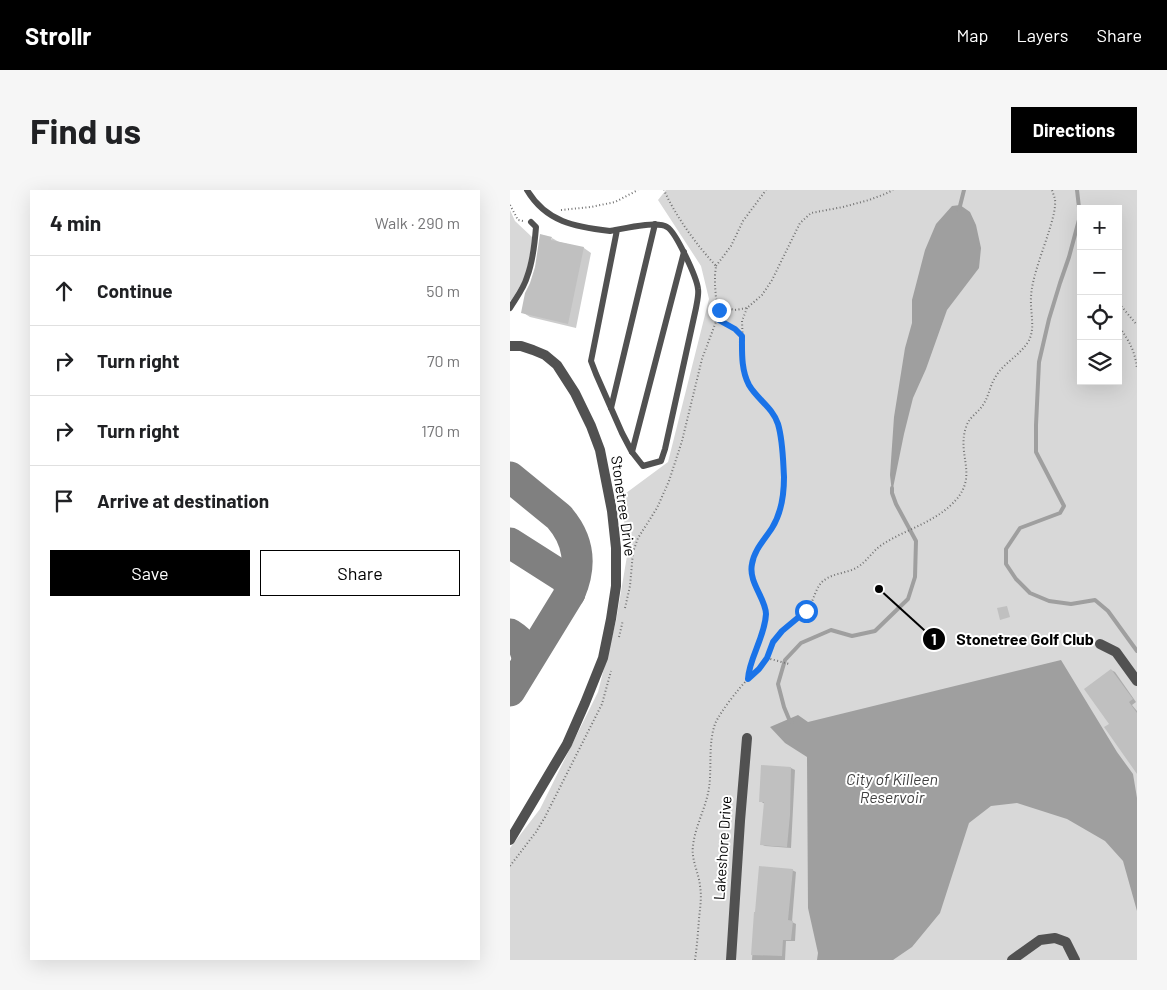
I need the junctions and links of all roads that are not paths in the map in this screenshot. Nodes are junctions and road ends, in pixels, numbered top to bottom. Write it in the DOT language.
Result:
graph roads {
  1 [pos="527,190"];
  2 [pos="531,222"];
  3 [pos="655,224"];
  4 [pos="617,230"];
  5 [pos="684,252"];
  6 [pos="510,308"];
  7 [pos="510,346"];
  8 [pos="611,408"];
  9 [pos="632,452"];
  10 [pos="1100,644"];
  11 [pos="1137,681"];
  12 [pos="747,738"];
  13 [pos="510,840"];
  14 [pos="731,960"];
  15 [pos="1012,960"];
  16 [pos="1075,960"];
  1 -- 4 [label="lane"];
  2 -- 6 [label="lane"];
  3 -- 4 [label="lane"];
  3 -- 5 [label="lane"];
  3 -- 8 [label="lane"];
  4 -- 8 [label="lane"];
  5 -- 9 [label="lane"];
  5 -- 9 [label="lane"];
  7 -- 13 [label="street, Stonetree Drive"];
  8 -- 9 [label="lane"];
  10 -- 11 [label="street"];
  12 -- 14 [label="street, Lakeshore Drive"];
  15 -- 16 [label="street"];
}
